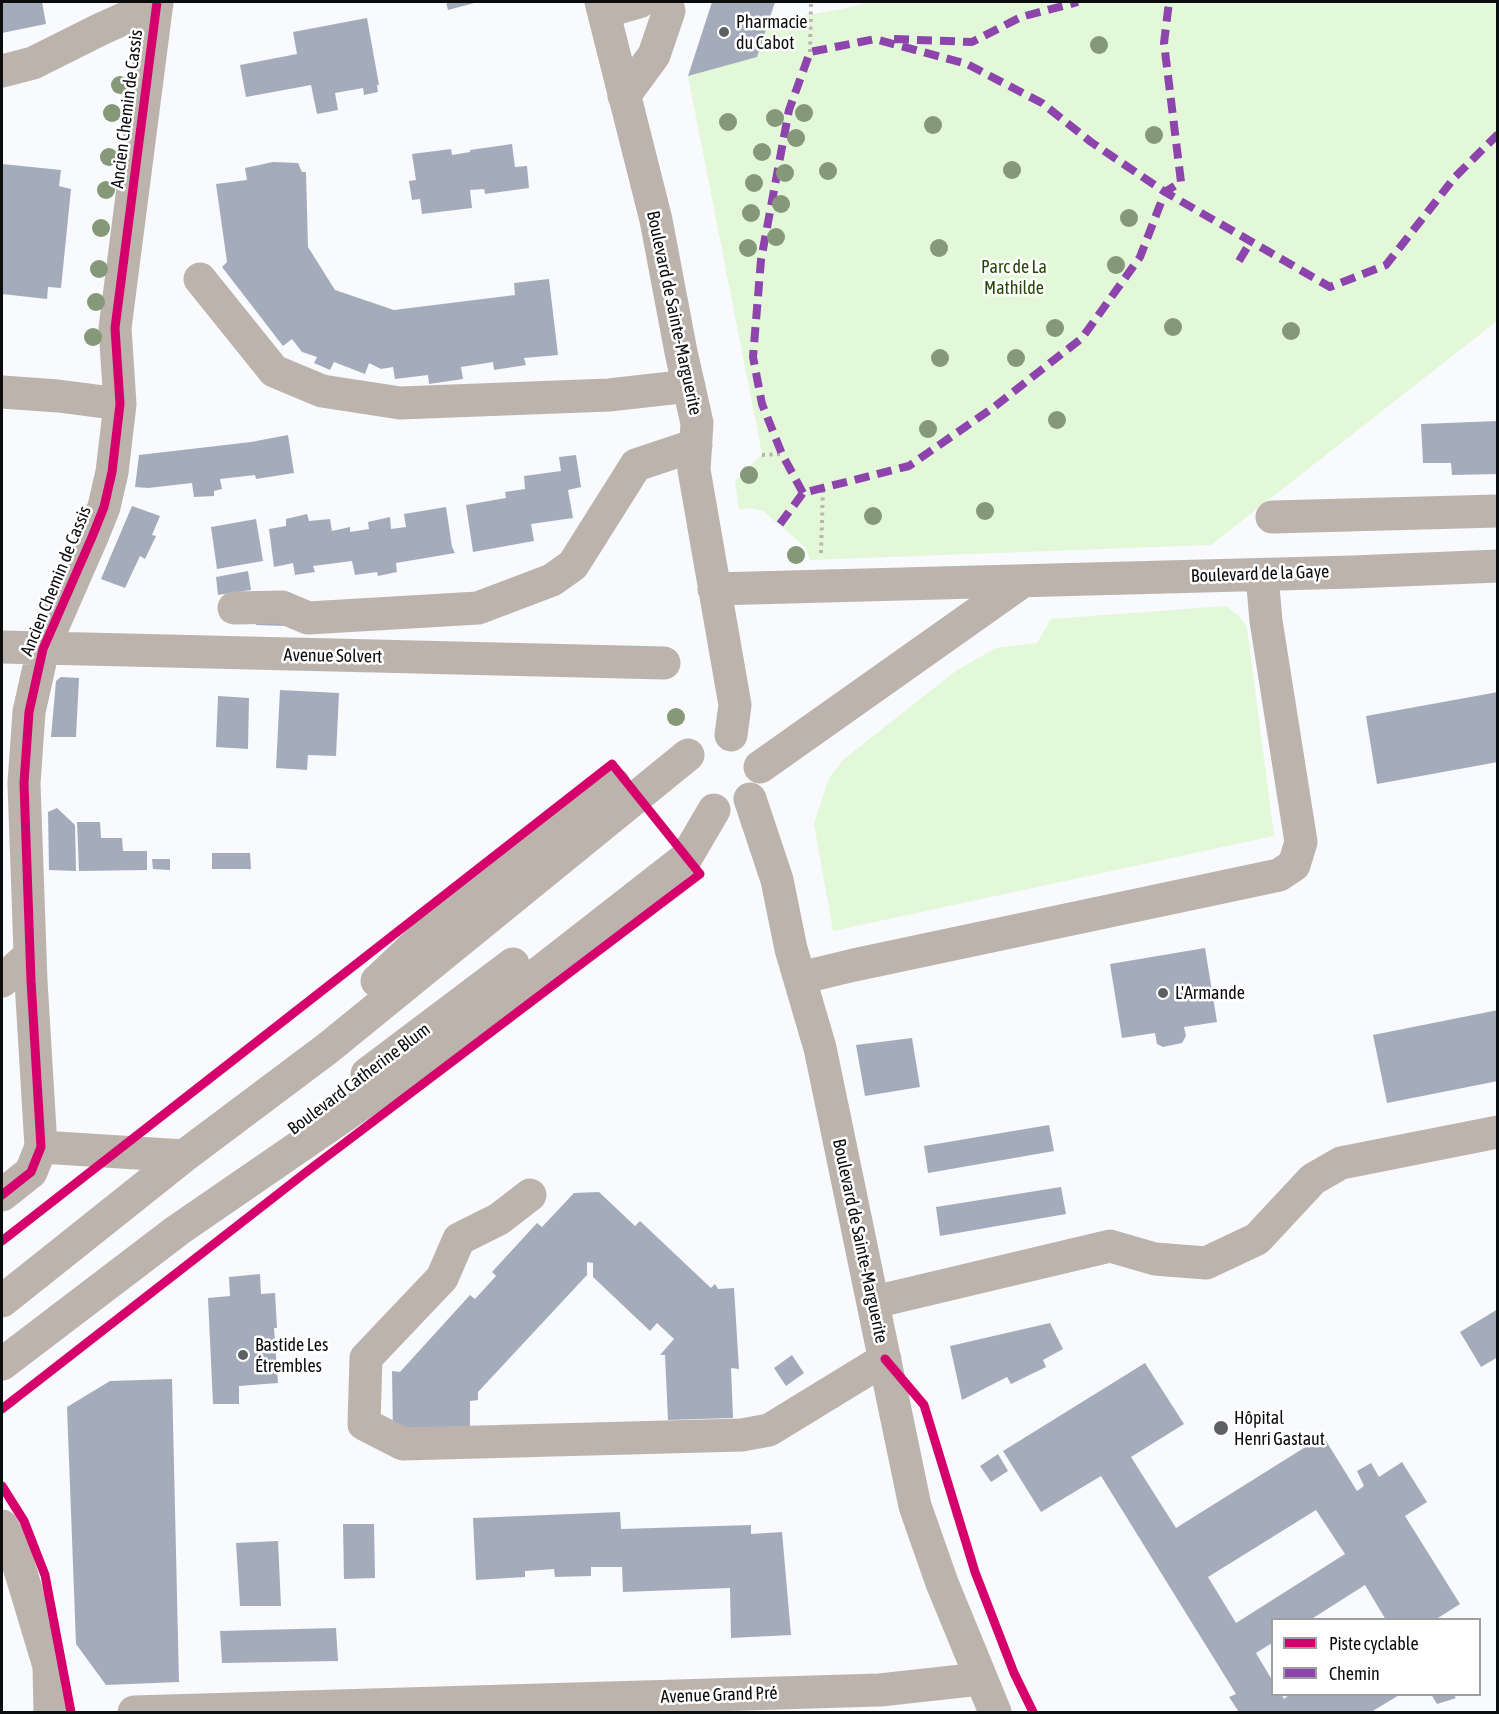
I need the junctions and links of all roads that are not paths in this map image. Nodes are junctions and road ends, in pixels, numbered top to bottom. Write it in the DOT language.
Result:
graph roads {
  1 [pos="639,2"];
  2 [pos="666,2"];
  3 [pos="157,3"];
  4 [pos="602,7"];
  5 [pos="2,71"];
  6 [pos="624,96"];
  7 [pos="200,279"];
  8 [pos="688,386"];
  9 [pos="2,392"];
  10 [pos="120,404"];
  11 [pos="696,445"];
  12 [pos="1497,511"];
  13 [pos="1272,517"];
  14 [pos="1497,566"];
  15 [pos="1262,574"];
  16 [pos="1023,581"];
  17 [pos="714,589"];
  18 [pos="234,608"];
  19 [pos="2,647"];
  20 [pos="43,649"];
  21 [pos="664,663"];
  22 [pos="731,735"];
  23 [pos="688,755"];
  24 [pos="760,767"];
  25 [pos="698,798"];
  26 [pos="750,799"];
  27 [pos="30,955"];
  28 [pos="800,978"];
  29 [pos="2,981"];
  30 [pos="1497,1132"];
  31 [pos="41,1147"];
  32 [pos="171,1155"];
  33 [pos="530,1195"];
  34 [pos="2,1196"];
  35 [pos="2,1279"];
  36 [pos="873,1300"];
  37 [pos="2,1301"];
  38 [pos="2,1345"];
  39 [pos="885,1359"];
  40 [pos="2,1364"];
  41 [pos="2,1527"];
  42 [pos="980,1679"];
  43 [pos="50,1713"];
  44 [pos="134,1713"];
  45 [pos="995,1713"];
  1 -- 4 [label="street"];
  2 -- 6 [label="street"];
  3 -- 5 [label="street"];
  3 -- 10 [label="street, Ancien Chemin de Cassis"];
  4 -- 6 [label="street, Boulevard de Sainte-Marguerite"];
  6 -- 8 [label="street, Boulevard de Sainte-Marguerite"];
  7 -- 8 [label="street"];
  8 -- 11 [label="street, Boulevard de Sainte-Marguerite"];
  9 -- 10 [label="street"];
  10 -- 20 [label="street, Ancien Chemin de Cassis"];
  11 -- 17 [label="street, Boulevard de Sainte-Marguerite"];
  11 -- 18 [label="street"];
  12 -- 13 [label="street"];
  14 -- 15 [label="street, Boulevard de la Gaye"];
  15 -- 16 [label="street, Boulevard de la Gaye"];
  15 -- 28 [label="street"];
  16 -- 17 [label="street, Boulevard de la Gaye"];
  16 -- 24 [label="street"];
  17 -- 22 [label="street, Boulevard de Sainte-Marguerite"];
  19 -- 20 [label="street, Avenue Solvert"];
  20 -- 21 [label="street, Avenue Solvert"];
  20 -- 27 [label="street, Ancien Chemin de Cassis"];
  22 -- 23 [label="street"];
  22 -- 24 [label="street"];
  23 -- 25 [label="street"];
  23 -- 32 [label="street"];
  24 -- 26 [label="street"];
  25 -- 26 [label="street"];
  25 -- 38 [label="street, Boulevard Catherine Blum"];
  25 -- 40 [label="street"];
  26 -- 28 [label="street, Boulevard de Sainte-Marguerite"];
  27 -- 29 [label="street"];
  27 -- 31 [label="street, Ancien Chemin de Cassis"];
  28 -- 36 [label="street, Boulevard de Sainte-Marguerite"];
  30 -- 36 [label="street"];
  31 -- 32 [label="street"];
  31 -- 34 [label="street, Ancien Chemin de Cassis"];
  32 -- 35 [label="street"];
  32 -- 37 [label="street"];
  33 -- 39 [label="street"];
  36 -- 39 [label="street, Boulevard de Sainte-Marguerite"];
  39 -- 42 [label="street, Boulevard de Sainte-Marguerite"];
  41 -- 43 [label="street"];
  42 -- 44 [label="street, Avenue Grand Pré"];
  42 -- 45 [label="street, Boulevard de Sainte-Marguerite"];
}
